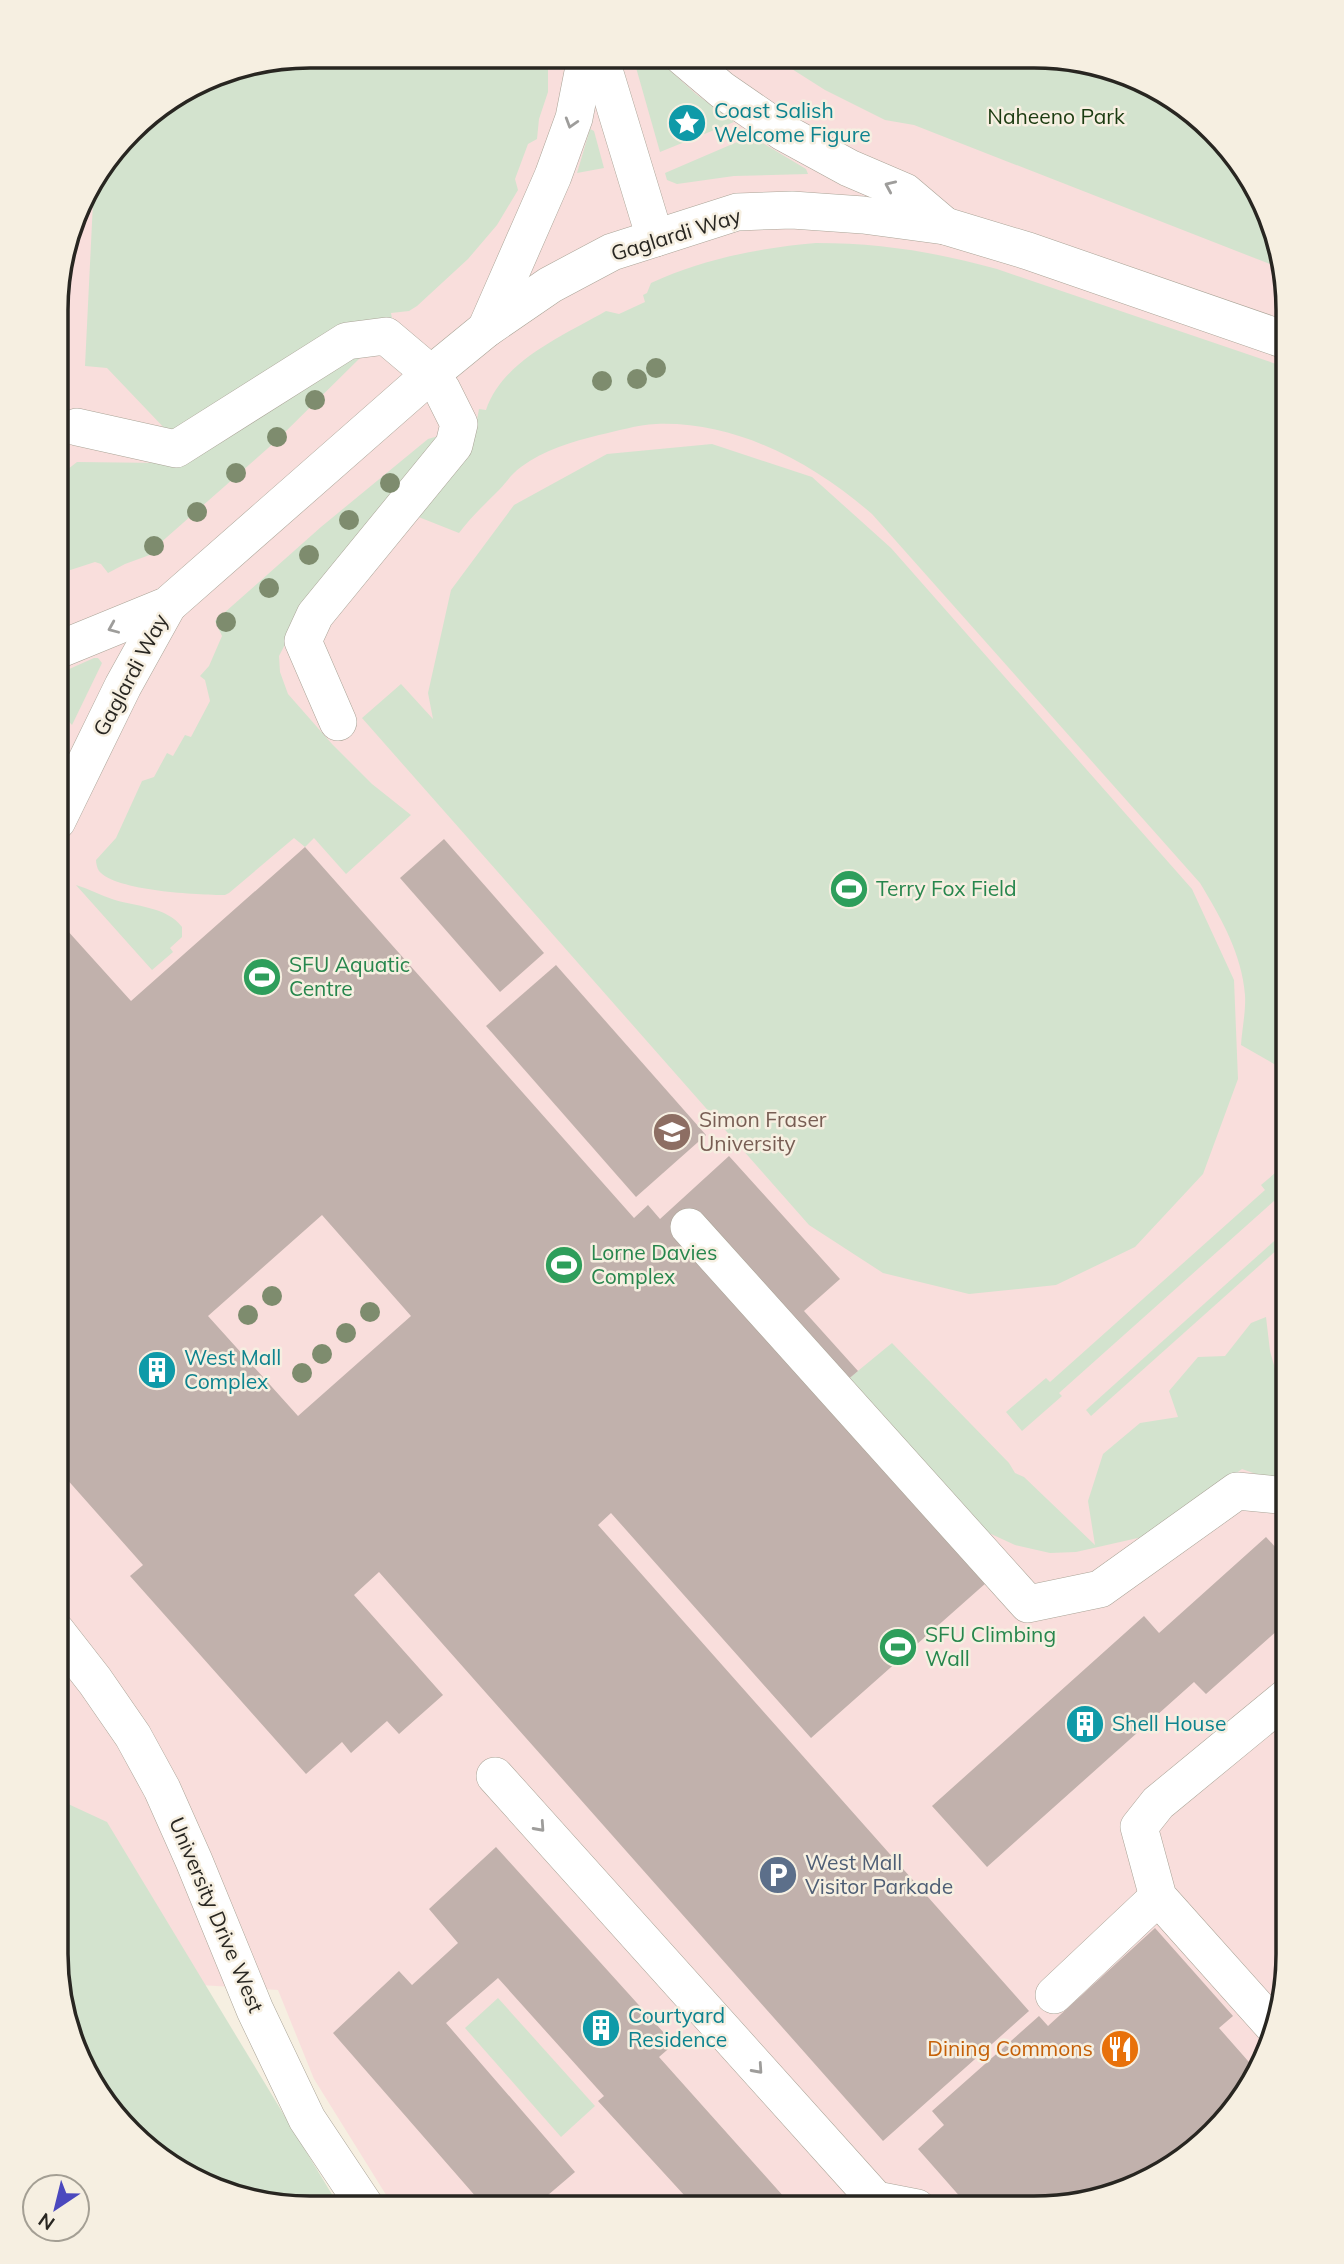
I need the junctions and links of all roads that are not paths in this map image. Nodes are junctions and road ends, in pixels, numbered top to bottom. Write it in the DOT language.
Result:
graph roads {
  1 [pos="584,68"];
  2 [pos="603,68"];
  3 [pos="696,68"];
  4 [pos="945,226"];
  5 [pos="655,238"];
  6 [pos="486,329"];
  7 [pos="1276,337"];
  8 [pos="431,374"];
  9 [pos="76,427"];
  10 [pos="168,605"];
  11 [pos="68,646"];
  12 [pos="338,722"];
  13 [pos="68,798"];
  14 [pos="689,1227"];
  15 [pos="1275,1495"];
  16 [pos="68,1653"];
  17 [pos="1275,1706"];
  18 [pos="495,1776"];
  19 [pos="1158,1897"];
  20 [pos="1054,1995"];
  21 [pos="1267,2018"];
  22 [pos="358,2196"];
  23 [pos="865,2196"];
  1 -- 6 [label="street, one-way"];
  2 -- 5 [label="street"];
  4 -- 3 [label="street, one-way"];
  4 -- 5 [label="street, Gaglardi Way"];
  4 -- 7 [label="street, Gaglardi Way"];
  5 -- 6 [label="street, Gaglardi Way"];
  6 -- 8 [label="street, Gaglardi Way"];
  8 -- 9 [label="street"];
  8 -- 10 [label="street, Gaglardi Way"];
  8 -- 12 [label="street"];
  10 -- 11 [label="street, Gaglardi Way, one-way"];
  10 -- 13 [label="street, Gaglardi Way"];
  14 -- 15 [label="street"];
  16 -- 22 [label="street, University Drive West"];
  17 -- 19 [label="street"];
  18 -- 23 [label="street, one-way"];
  19 -- 20 [label="street"];
  19 -- 21 [label="street"];
}
